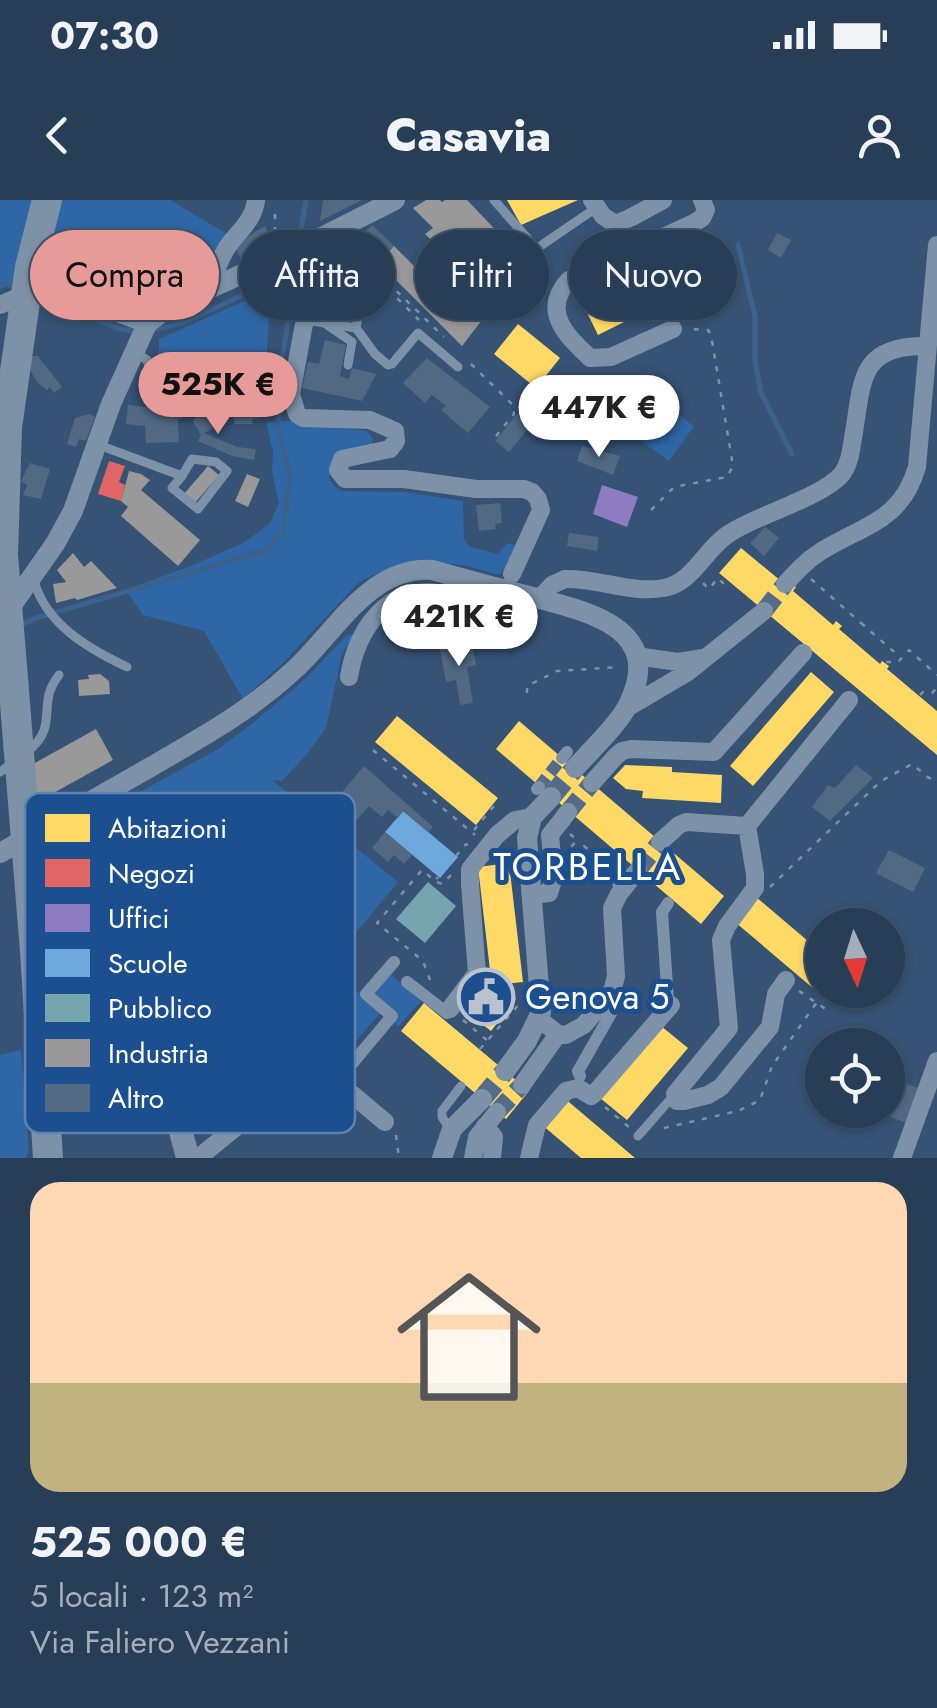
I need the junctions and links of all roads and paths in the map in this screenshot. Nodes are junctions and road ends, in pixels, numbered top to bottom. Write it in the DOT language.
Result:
graph roads {
  1 [pos="47,200"];
  2 [pos="256,200"];
  3 [pos="394,200"];
  4 [pos="494,200"];
  5 [pos="664,200"];
  6 [pos="702,200"];
  7 [pos="594,204"];
  8 [pos="275,214"];
  9 [pos="275,230"];
  10 [pos="334,230"];
  11 [pos="937,245"];
  12 [pos="219,263"];
  13 [pos="0,305"];
  14 [pos="152,320"];
  15 [pos="357,320"];
  16 [pos="315,321"];
  17 [pos="147,324"];
  18 [pos="356,328"];
  19 [pos="673,329"];
  20 [pos="927,346"];
  21 [pos="136,349"];
  22 [pos="348,365"];
  23 [pos="458,367"];
  24 [pos="258,375"];
  25 [pos="97,444"];
  26 [pos="182,476"];
  27 [pos="652,510"];
  28 [pos="799,568"];
  29 [pos="36,572"];
  30 [pos="691,572"];
  31 [pos="512,574"];
  32 [pos="724,584"];
  33 [pos="784,584"];
  34 [pos="0,589"];
  35 [pos="471,591"];
  36 [pos="539,599"];
  37 [pos="503,602"];
  38 [pos="764,611"];
  39 [pos="0,622"];
  40 [pos="802,653"];
  41 [pos="708,657"];
  42 [pos="902,658"];
  43 [pos="636,661"];
  44 [pos="886,662"];
  45 [pos="127,668"];
  46 [pos="59,675"];
  47 [pos="937,675"];
  48 [pos="349,676"];
  49 [pos="937,688"];
  50 [pos="527,693"];
  51 [pos="920,695"];
  52 [pos="3,698"];
  53 [pos="849,700"];
  54 [pos="38,705"];
  55 [pos="628,708"];
  56 [pos="373,750"];
  57 [pos="568,760"];
  58 [pos="0,772"];
  59 [pos="937,779"];
  60 [pos="592,783"];
  61 [pos="543,791"];
  62 [pos="104,793"];
  63 [pos="499,800"];
  64 [pos="532,817"];
  65 [pos="563,818"];
  66 [pos="747,826"];
  67 [pos="25,829"];
  68 [pos="472,832"];
  69 [pos="25,838"];
  70 [pos="660,842"];
  71 [pos="466,844"];
  72 [pos="488,845"];
  73 [pos="0,852"];
  74 [pos="456,856"];
  75 [pos="626,871"];
  76 [pos="454,872"];
  77 [pos="769,888"];
  78 [pos="532,894"];
  79 [pos="668,903"];
  80 [pos="394,962"];
  81 [pos="407,982"];
  82 [pos="539,982"];
  83 [pos="781,987"];
  84 [pos="433,988"];
  85 [pos="612,992"];
  86 [pos="805,993"];
  87 [pos="669,1007"];
  88 [pos="812,1008"];
  89 [pos="824,1008"];
  90 [pos="830,1012"];
  91 [pos="454,1013"];
  92 [pos="539,1019"];
  93 [pos="558,1034"];
  94 [pos="488,1041"];
  95 [pos="480,1049"];
  96 [pos="355,1060"];
  97 [pos="937,1060"];
  98 [pos="505,1071"];
  99 [pos="580,1076"];
  100 [pos="522,1085"];
  101 [pos="461,1086"];
  102 [pos="674,1094"];
  103 [pos="355,1097"];
  104 [pos="596,1099"];
  105 [pos="475,1116"];
  106 [pos="386,1122"];
  107 [pos="40,1133"];
  108 [pos="46,1133"];
  109 [pos="179,1133"];
  110 [pos="190,1133"];
  111 [pos="228,1133"];
  112 [pos="638,1136"];
  113 [pos="35,1158"];
  114 [pos="48,1158"];
  115 [pos="185,1158"];
  116 [pos="197,1158"];
  117 [pos="400,1158"];
  118 [pos="442,1158"];
  119 [pos="473,1158"];
  120 [pos="492,1158"];
  121 [pos="529,1158"];
  122 [pos="902,1158"];
  1 -- 67 [label="highway"];
  2 -- 12 [label="street"];
  3 -- 10 [label="street"];
  4 -- 7 [label="lane"];
  5 -- 7 [label="street"];
  6 -- 19 [label="street"];
  8 -- 9 [label="path"];
  11 -- 20 [label="street"];
  13 -- 17 [label="street"];
  14 -- 17 [label="street"];
  15 -- 18 [label="lane"];
  16 -- 18 [label="lane"];
  16 -- 22 [label="lane"];
  16 -- 31 [label="street"];
  17 -- 21 [label="street"];
  18 -- 23 [label="lane"];
  19 -- 27 [label="path"];
  20 -- 28 [label="street"];
  20 -- 30 [label="street"];
  21 -- 24 [label="lane"];
  21 -- 25 [label="street"];
  25 -- 26 [label="lane"];
  25 -- 29 [label="street"];
  26 -- 26 [label="lane"];
  28 -- 33 [label="street"];
  28 -- 42 [label="path"];
  29 -- 34 [label="street"];
  29 -- 39 [label="street"];
  29 -- 45 [label="lane"];
  30 -- 32 [label="path"];
  30 -- 36 [label="street"];
  35 -- 36 [label="street"];
  35 -- 37 [label="street"];
  35 -- 48 [label="street"];
  35 -- 62 [label="street"];
  36 -- 43 [label="street"];
  38 -- 41 [label="street"];
  40 -- 60 [label="street"];
  41 -- 43 [label="street"];
  41 -- 55 [label="street"];
  42 -- 44 [label="path"];
  42 -- 47 [label="path"];
  43 -- 50 [label="path"];
  43 -- 55 [label="street"];
  46 -- 54 [label="lane"];
  49 -- 51 [label="path"];
  52 -- 54 [label="lane"];
  53 -- 66 [label="street"];
  54 -- 58 [label="lane"];
  55 -- 57 [label="street"];
  56 -- 68 [label="path"];
  59 -- 77 [label="path"];
  61 -- 64 [label="street"];
  63 -- 68 [label="path"];
  64 -- 72 [label="street"];
  64 -- 78 [label="street"];
  65 -- 75 [label="path"];
  65 -- 78 [label="street"];
  66 -- 70 [label="street"];
  66 -- 102 [label="street"];
  68 -- 72 [label="path"];
  69 -- 73 [label="street"];
  71 -- 74 [label="path"];
  72 -- 91 [label="street"];
  75 -- 85 [label="street"];
  76 -- 84 [label="path"];
  78 -- 82 [label="street"];
  79 -- 87 [label="street"];
  80 -- 96 [label="street"];
  81 -- 91 [label="street"];
  82 -- 92 [label="street"];
  82 -- 94 [label="path"];
  83 -- 86 [label="path"];
  83 -- 102 [label="street"];
  85 -- 93 [label="street"];
  85 -- 99 [label="street"];
  87 -- 104 [label="street"];
  88 -- 112 [label="path"];
  89 -- 90 [label="path"];
  91 -- 94 [label="path"];
  92 -- 93 [label="street"];
  92 -- 98 [label="street"];
  93 -- 100 [label="street"];
  94 -- 95 [label="path"];
  97 -- 122 [label="street"];
  101 -- 105 [label="lane"];
  102 -- 112 [label="lane"];
  103 -- 106 [label="street"];
  104 -- 112 [label="path"];
  104 -- 121 [label="street"];
  105 -- 118 [label="street"];
  105 -- 119 [label="street"];
  105 -- 120 [label="street"];
  106 -- 117 [label="path"];
  107 -- 113 [label="highway"];
  108 -- 114 [label="highway"];
  109 -- 115 [label="street"];
  110 -- 116 [label="lane"];
  111 -- 116 [label="street"];
}
